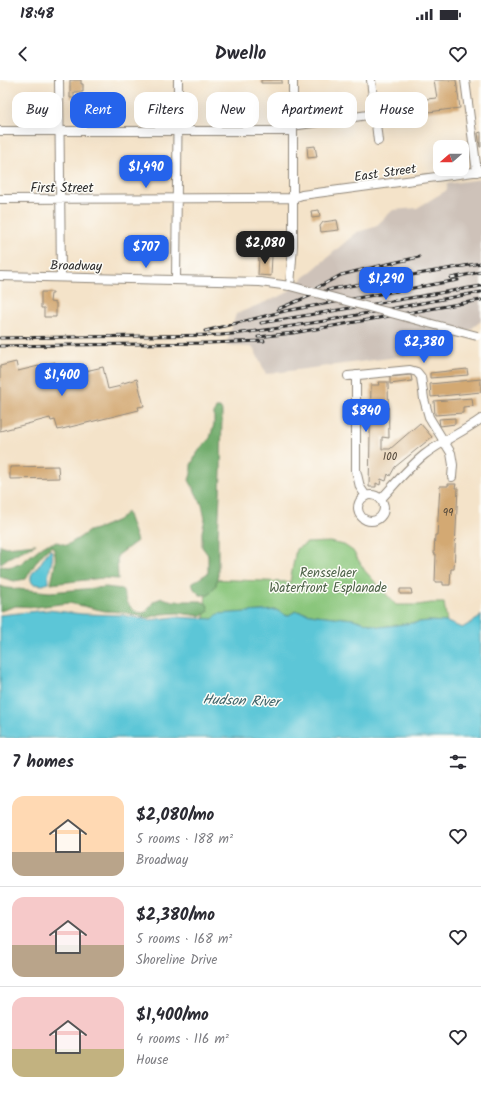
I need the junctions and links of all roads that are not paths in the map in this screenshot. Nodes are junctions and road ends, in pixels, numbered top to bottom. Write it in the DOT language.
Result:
graph roads {
  1 [pos="59,80"];
  2 [pos="178,80"];
  3 [pos="293,80"];
  4 [pos="371,80"];
  5 [pos="465,80"];
  6 [pos="293,92"];
  7 [pos="372,92"];
  8 [pos="292,128"];
  9 [pos="377,128"];
  10 [pos="0,131"];
  11 [pos="60,131"];
  12 [pos="178,131"];
  13 [pos="378,141"];
  14 [pos="479,171"];
  15 [pos="177,198"];
  16 [pos="293,198"];
  17 [pos="61,199"];
  18 [pos="0,200"];
  19 [pos="0,276"];
  20 [pos="61,277"];
  21 [pos="176,280"];
  22 [pos="290,286"];
  23 [pos="479,337"];
  24 [pos="481,419"];
  25 [pos="444,442"];
  26 [pos="452,477"];
  27 [pos="366,496"];
  28 [pos="381,499"];
  1 -- 11 [label="street"];
  2 -- 12 [label="street"];
  3 -- 6 [label="street"];
  4 -- 7 [label="street"];
  5 -- 14 [label="street"];
  8 -- 12 [label="street"];
  8 -- 16 [label="street"];
  9 -- 13 [label="street"];
  10 -- 11 [label="street"];
  11 -- 12 [label="street"];
  11 -- 17 [label="street"];
  12 -- 15 [label="street"];
  14 -- 16 [label="street, East Street"];
  15 -- 16 [label="street, First Street"];
  15 -- 17 [label="street, First Street"];
  15 -- 21 [label="street"];
  16 -- 22 [label="street"];
  17 -- 18 [label="street, First Street"];
  17 -- 20 [label="street"];
  19 -- 20 [label="street, Broadway"];
  20 -- 21 [label="street, Broadway"];
  21 -- 22 [label="street, Broadway"];
  22 -- 23 [label="street, Broadway, bridge"];
  24 -- 25 [label="street"];
  25 -- 26 [label="street"];
  25 -- 27 [label="street"];
  25 -- 28 [label="street"];
  27 -- 28 [label="street"];
  27 -- 28 [label="street"];
}
